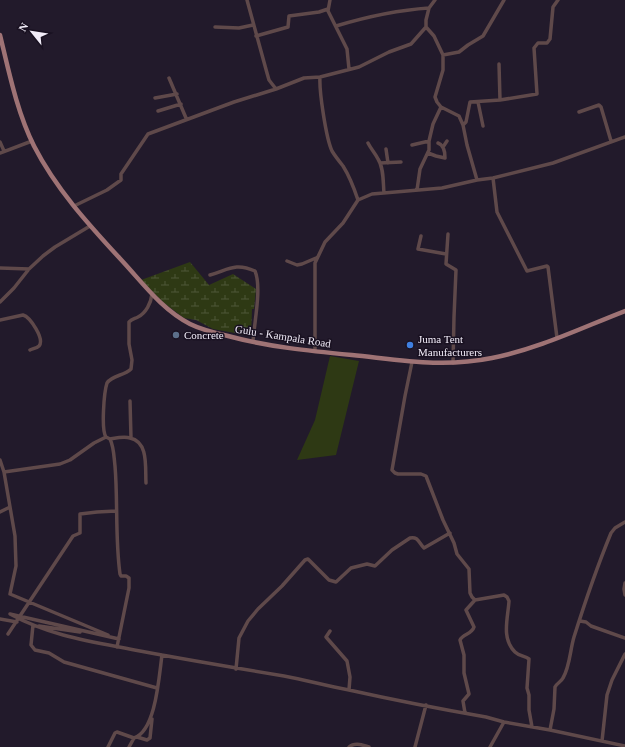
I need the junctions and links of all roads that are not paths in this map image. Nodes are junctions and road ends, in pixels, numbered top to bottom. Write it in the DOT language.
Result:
graph roads {
  1 [pos="247,0"];
  2 [pos="330,0"];
  3 [pos="436,0"];
  4 [pos="504,0"];
  5 [pos="558,0"];
  6 [pos="429,8"];
  7 [pos="328,9"];
  8 [pos="253,25"];
  9 [pos="336,26"];
  10 [pos="215,27"];
  11 [pos="426,27"];
  12 [pos="0,35"];
  13 [pos="256,36"];
  14 [pos="1,41"];
  15 [pos="443,55"];
  16 [pos="499,64"];
  17 [pos="349,69"];
  18 [pos="320,77"];
  19 [pos="169,78"];
  20 [pos="276,89"];
  21 [pos="177,94"];
  22 [pos="155,98"];
  23 [pos="500,100"];
  24 [pos="478,102"];
  25 [pos="181,104"];
  26 [pos="441,106"];
  27 [pos="158,111"];
  28 [pos="579,112"];
  29 [pos="186,118"];
  30 [pos="463,125"];
  31 [pos="483,126"];
  32 [pos="625,137"];
  33 [pos="32,141"];
  34 [pos="429,141"];
  35 [pos="447,141"];
  36 [pos="612,141"];
  37 [pos="0,142"];
  38 [pos="368,143"];
  39 [pos="438,143"];
  40 [pos="412,145"];
  41 [pos="443,146"];
  42 [pos="386,149"];
  43 [pos="2,152"];
  44 [pos="428,152"];
  45 [pos="380,162"];
  46 [pos="388,162"];
  47 [pos="400,162"];
  48 [pos="493,178"];
  49 [pos="477,180"];
  50 [pos="417,190"];
  51 [pos="384,193"];
  52 [pos="358,200"];
  53 [pos="74,206"];
  54 [pos="90,226"];
  55 [pos="448,234"];
  56 [pos="421,236"];
  57 [pos="446,254"];
  58 [pos="316,258"];
  59 [pos="287,261"];
  60 [pos="0,268"];
  61 [pos="29,269"];
  62 [pos="210,275"];
  63 [pos="152,294"];
  64 [pos="0,302"];
  65 [pos="625,311"];
  66 [pos="0,320"];
  67 [pos="557,338"];
  68 [pos="252,342"];
  69 [pos="30,350"];
  70 [pos="315,351"];
  71 [pos="412,362"];
  72 [pos="453,363"];
  73 [pos="130,401"];
  74 [pos="106,437"];
  75 [pos="131,438"];
  76 [pos="110,439"];
  77 [pos="0,460"];
  78 [pos="4,472"];
  79 [pos="146,482"];
  80 [pos="10,507"];
  81 [pos="116,511"];
  82 [pos="0,512"];
  83 [pos="625,522"];
  84 [pos="450,533"];
  85 [pos="625,583"];
  86 [pos="625,595"];
  87 [pos="475,600"];
  88 [pos="0,620"];
  89 [pos="580,620"];
  90 [pos="33,626"];
  91 [pos="330,631"];
  92 [pos="8,634"];
  93 [pos="625,638"];
  94 [pos="119,639"];
  95 [pos="117,647"];
  96 [pos="625,654"];
  97 [pos="162,655"];
  98 [pos="236,669"];
  99 [pos="157,688"];
  100 [pos="349,690"];
  101 [pos="426,705"];
  102 [pos="465,713"];
  103 [pos="152,714"];
  104 [pos="504,722"];
  105 [pos="532,727"];
  106 [pos="550,730"];
  107 [pos="136,737"];
  108 [pos="602,741"];
  109 [pos="625,746"];
  110 [pos="108,747"];
  111 [pos="129,747"];
  112 [pos="349,747"];
  113 [pos="369,747"];
  114 [pos="415,747"];
  115 [pos="490,747"];
  1 -- 8 [label="street"];
  2 -- 7 [label="street"];
  3 -- 6 [label="street"];
  4 -- 15 [label="street"];
  5 -- 23 [label="street"];
  6 -- 9 [label="street"];
  6 -- 11 [label="street"];
  7 -- 9 [label="street"];
  7 -- 13 [label="street"];
  8 -- 10 [label="street"];
  8 -- 13 [label="street"];
  9 -- 17 [label="street"];
  11 -- 15 [label="street"];
  11 -- 17 [label="street"];
  12 -- 14 [label="main road, Gulu - Kampala Road"];
  13 -- 20 [label="street"];
  14 -- 33 [label="main road, Gulu - Kampala Road"];
  15 -- 26 [label="street"];
  16 -- 23 [label="street"];
  17 -- 18 [label="street"];
  18 -- 20 [label="street"];
  18 -- 52 [label="street"];
  19 -- 21 [label="street"];
  20 -- 29 [label="street"];
  21 -- 22 [label="street"];
  21 -- 25 [label="street"];
  23 -- 24 [label="street"];
  24 -- 30 [label="street"];
  24 -- 31 [label="street"];
  25 -- 27 [label="street"];
  25 -- 29 [label="street"];
  26 -- 30 [label="street"];
  26 -- 34 [label="street"];
  28 -- 36 [label="street"];
  29 -- 53 [label="street"];
  30 -- 49 [label="street"];
  32 -- 36 [label="street"];
  33 -- 43 [label="street"];
  33 -- 53 [label="main road, Gulu - Kampala Road"];
  34 -- 40 [label="street"];
  34 -- 44 [label="street"];
  35 -- 41 [label="street"];
  36 -- 48 [label="street"];
  37 -- 43 [label="street"];
  38 -- 45 [label="street"];
  39 -- 41 [label="street"];
  41 -- 44 [label="street"];
  42 -- 46 [label="street"];
  44 -- 50 [label="street"];
  45 -- 46 [label="street"];
  45 -- 51 [label="street"];
  46 -- 47 [label="street"];
  48 -- 49 [label="street"];
  48 -- 67 [label="street"];
  49 -- 50 [label="street"];
  50 -- 51 [label="street"];
  51 -- 52 [label="street"];
  52 -- 58 [label="street"];
  53 -- 54 [label="main road, Gulu - Kampala Road"];
  54 -- 61 [label="street"];
  54 -- 63 [label="main road, Gulu - Kampala Road"];
  55 -- 57 [label="street"];
  56 -- 57 [label="street"];
  57 -- 72 [label="street"];
  58 -- 59 [label="street"];
  58 -- 70 [label="street"];
  60 -- 61 [label="street"];
  61 -- 64 [label="street"];
  62 -- 68 [label="street"];
  63 -- 68 [label="main road, Gulu - Kampala Road"];
  63 -- 74 [label="street"];
  65 -- 67 [label="main road, Gulu - Kampala Road"];
  66 -- 69 [label="street"];
  67 -- 72 [label="main road, Gulu - Kampala Road"];
  68 -- 70 [label="main road, Gulu - Kampala Road"];
  70 -- 71 [label="main road, Gulu - Kampala Road"];
  71 -- 72 [label="main road, Gulu - Kampala Road"];
  71 -- 84 [label="street"];
  73 -- 75 [label="street"];
  74 -- 76 [label="street"];
  74 -- 78 [label="street"];
  75 -- 76 [label="street"];
  75 -- 79 [label="street"];
  76 -- 81 [label="street"];
  77 -- 78 [label="street"];
  78 -- 80 [label="street"];
  80 -- 82 [label="street"];
  80 -- 94 [label="street"];
  81 -- 92 [label="street"];
  81 -- 94 [label="street"];
  83 -- 89 [label="street"];
  84 -- 87 [label="street"];
  84 -- 98 [label="street"];
  85 -- 86 [label="street"];
  87 -- 102 [label="street"];
  87 -- 105 [label="street"];
  88 -- 94 [label="street"];
  89 -- 93 [label="street"];
  89 -- 106 [label="street"];
  90 -- 94 [label="street"];
  90 -- 95 [label="street"];
  90 -- 99 [label="street"];
  91 -- 100 [label="street"];
  94 -- 95 [label="street"];
  95 -- 97 [label="street"];
  96 -- 108 [label="street"];
  97 -- 98 [label="street"];
  97 -- 99 [label="street"];
  98 -- 100 [label="street"];
  99 -- 103 [label="street"];
  100 -- 101 [label="street"];
  101 -- 102 [label="street"];
  101 -- 114 [label="street"];
  102 -- 104 [label="street"];
  103 -- 107 [label="street"];
  103 -- 107 [label="street"];
  104 -- 105 [label="street"];
  104 -- 115 [label="street"];
  105 -- 106 [label="street"];
  106 -- 108 [label="street"];
  107 -- 110 [label="street"];
  107 -- 111 [label="street"];
  108 -- 109 [label="street"];
  112 -- 113 [label="street"];
}
